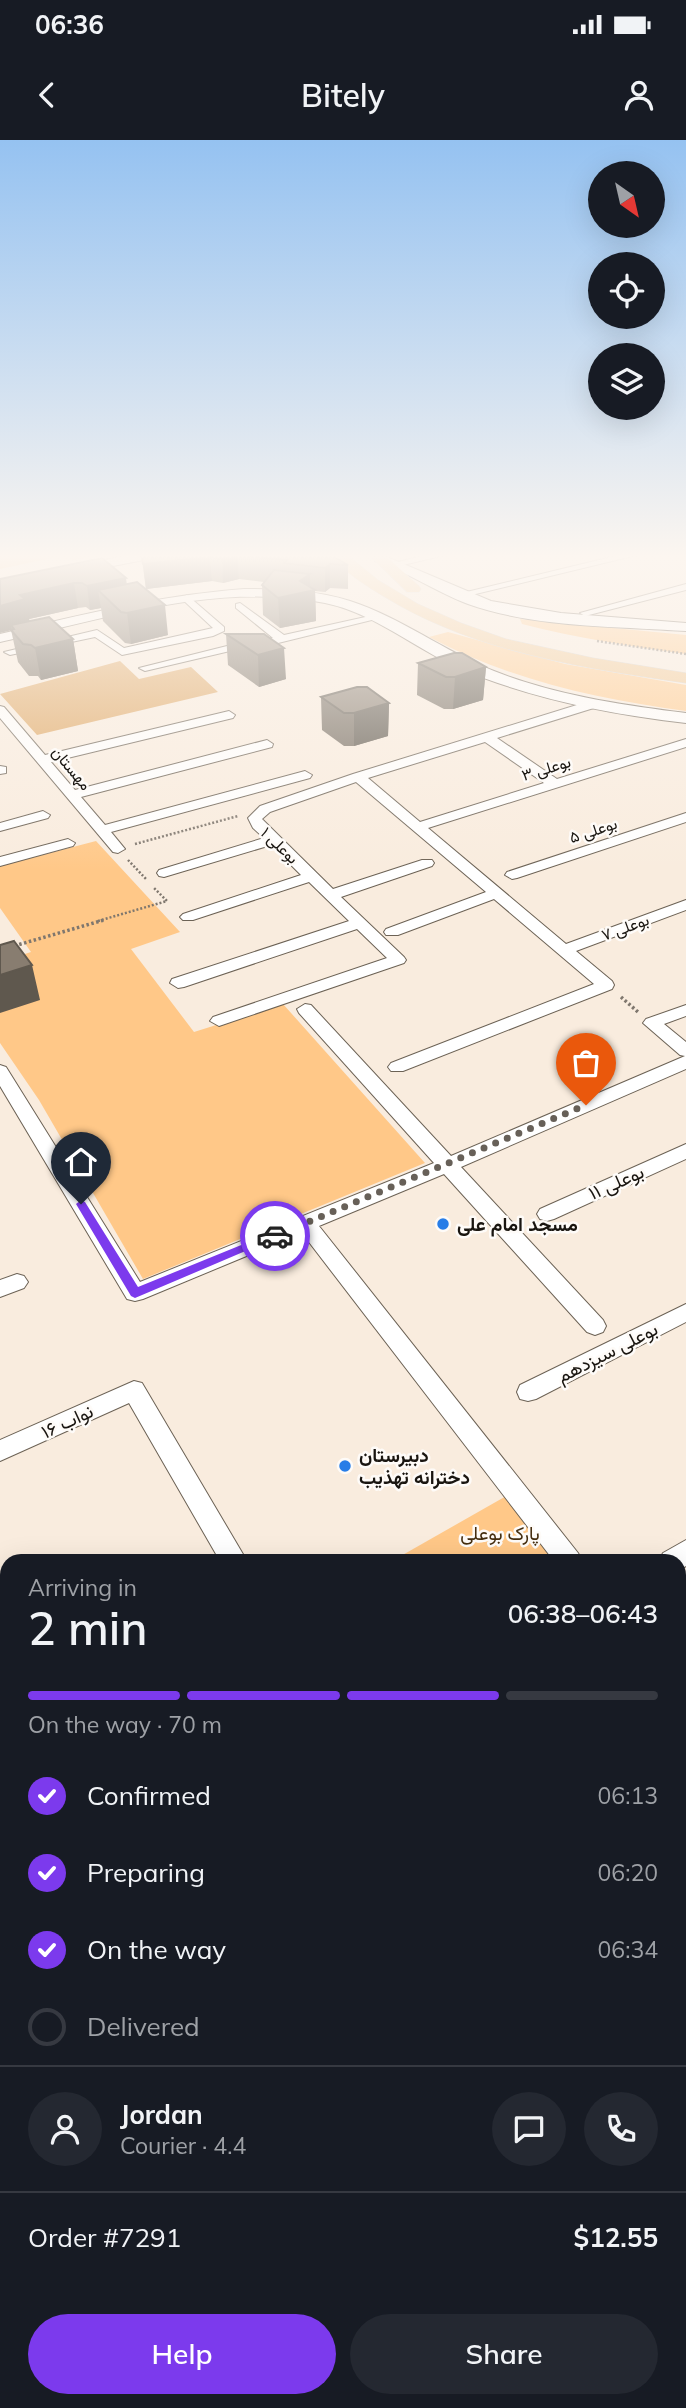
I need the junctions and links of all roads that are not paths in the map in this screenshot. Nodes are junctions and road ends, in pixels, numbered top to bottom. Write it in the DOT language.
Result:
graph roads {
  1 [pos="184,659"];
  2 [pos="453,659"];
  3 [pos="571,659"];
  4 [pos="663,659"];
  5 [pos="686,663"];
  6 [pos="145,668"];
  7 [pos="686,678"];
  8 [pos="593,704"];
  9 [pos="0,710"];
  10 [pos="229,715"];
  11 [pos="686,718"];
  12 [pos="487,737"];
  13 [pos="686,743"];
  14 [pos="267,744"];
  15 [pos="42,760"];
  16 [pos="305,775"];
  17 [pos="358,777"];
  18 [pos="555,784"];
  19 [pos="72,795"];
  20 [pos="43,815"];
  21 [pos="686,817"];
  22 [pos="0,827"];
  23 [pos="417,827"];
  24 [pos="102,830"];
  25 [pos="274,840"];
  26 [pos="68,843"];
  27 [pos="118,849"];
  28 [pos="0,862"];
  29 [pos="426,863"];
  30 [pos="164,873"];
  31 [pos="512,875"];
  32 [pos="312,876"];
  33 [pos="497,893"];
  34 [pos="331,895"];
  35 [pos="686,905"];
  36 [pos="187,916"];
  37 [pos="359,923"];
  38 [pos="392,932"];
  39 [pos="564,950"];
  40 [pos="178,983"];
  41 [pos="305,1009"];
  42 [pos="686,1010"];
  43 [pos="219,1021"];
  44 [pos="686,1051"];
  45 [pos="686,1062"];
  46 [pos="397,1067"];
  47 [pos="0,1071"];
  48 [pos="686,1151"];
  49 [pos="447,1165"];
  50 [pos="547,1214"];
  51 [pos="306,1224"];
  52 [pos="686,1312"];
  53 [pos="595,1325"];
  54 [pos="528,1392"];
  55 [pos="0,1451"];
  56 [pos="230,1554"];
  57 [pos="564,1554"];
  1 -- 6 [label="street"];
  2 -- 8 [label="street"];
  3 -- 7 [label="main road"];
  4 -- 5 [label="main road"];
  8 -- 11 [label="street"];
  8 -- 12 [label="street, بوعلی ۱"];
  9 -- 15 [label="street, مهستان"];
  10 -- 15 [label="street"];
  12 -- 17 [label="street, بوعلی ۱"];
  12 -- 18 [label="street"];
  13 -- 18 [label="street, بوعلی ۳"];
  14 -- 19 [label="street"];
  15 -- 19 [label="street, مهستان"];
  16 -- 24 [label="street"];
  17 -- 23 [label="street"];
  17 -- 25 [label="street, بوعلی ۱"];
  18 -- 23 [label="street, بوعلی ۳"];
  19 -- 24 [label="street, مهستان"];
  20 -- 22 [label="street"];
  21 -- 31 [label="street, بوعلی ۵"];
  23 -- 33 [label="street"];
  24 -- 27 [label="street, مهستان"];
  25 -- 30 [label="street"];
  25 -- 32 [label="street, بوعلی ۱"];
  26 -- 28 [label="street"];
  29 -- 34 [label="street"];
  32 -- 34 [label="street, بوعلی ۱"];
  32 -- 36 [label="street"];
  33 -- 38 [label="street"];
  33 -- 39 [label="street"];
  34 -- 37 [label="street, بوعلی ۱"];
  35 -- 39 [label="street, بوعلی ۷"];
  37 -- 40 [label="street"];
  37 -- 43 [label="street, بوعلی ۱"];
  39 -- 46 [label="street"];
  41 -- 49 [label="street"];
  42 -- 44 [label="street"];
  45 -- 49 [label="street"];
  47 -- 51 [label="street"];
  48 -- 50 [label="street, بوعلی ۱۱"];
  49 -- 51 [label="street"];
  49 -- 53 [label="street"];
  51 -- 57 [label="street"];
  52 -- 54 [label="street, بوعلی سیزدهم"];
  55 -- 56 [label="street, نواب ۱۶"];
}
